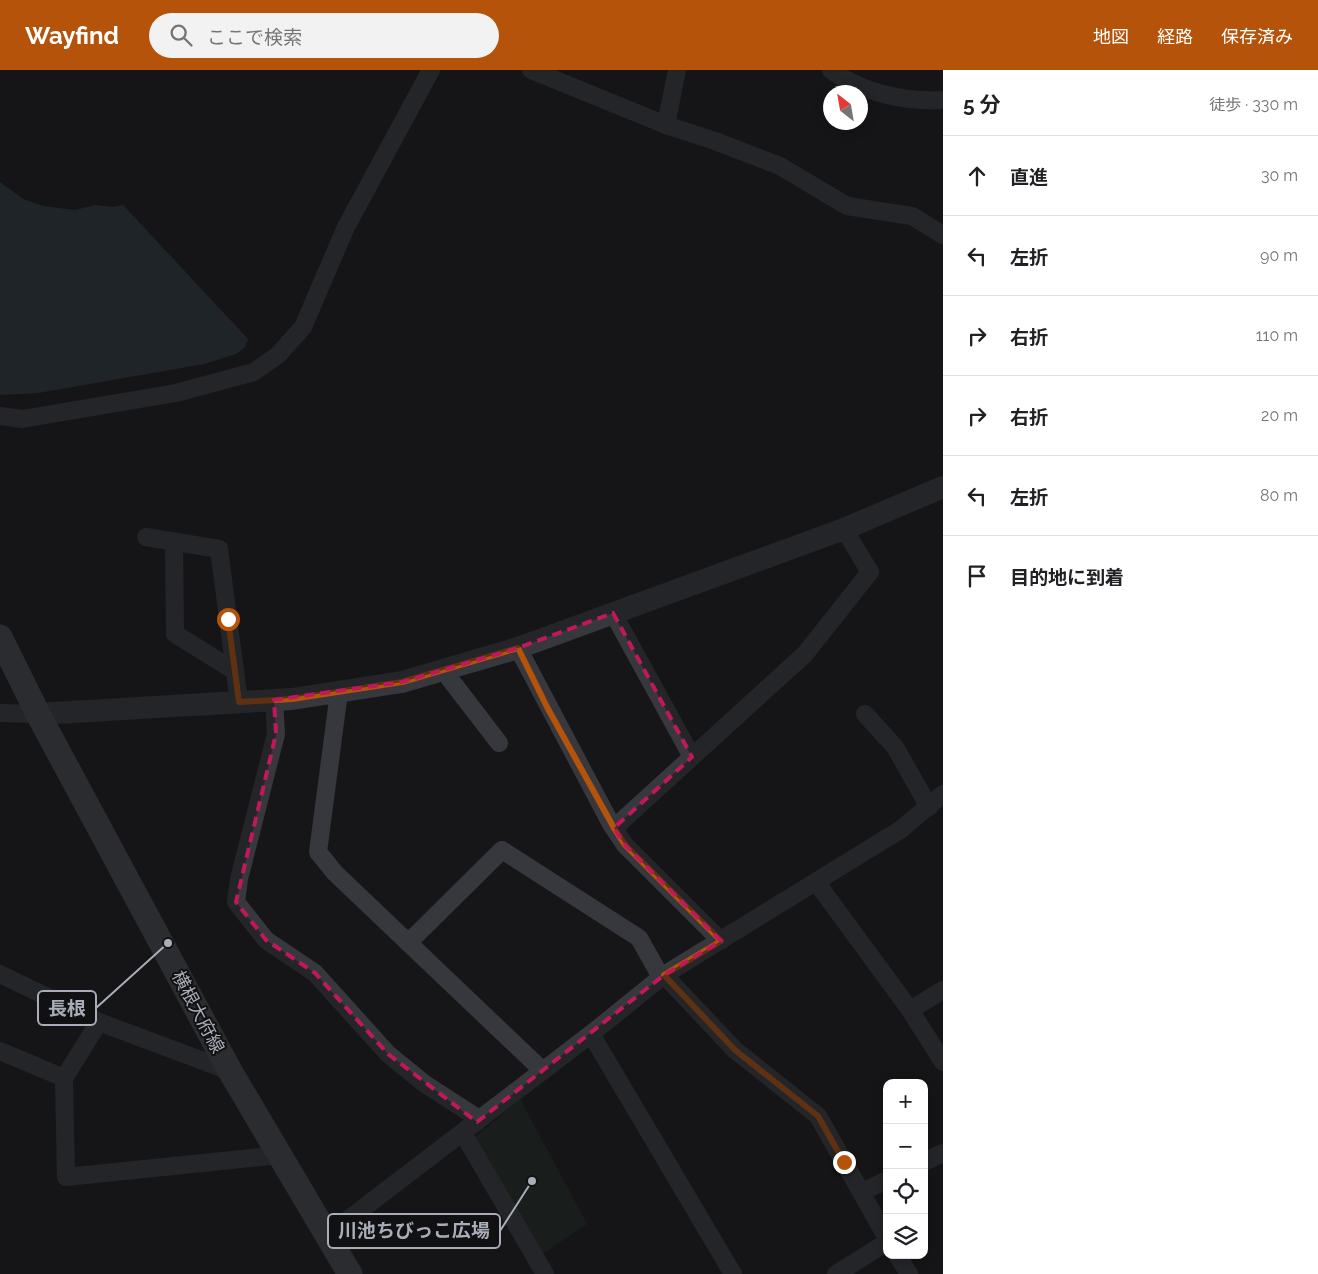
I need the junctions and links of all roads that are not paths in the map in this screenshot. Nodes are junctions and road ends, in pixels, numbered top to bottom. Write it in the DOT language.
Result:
graph roads {
  1 [pos="431,70"];
  2 [pos="531,70"];
  3 [pos="678,70"];
  4 [pos="832,70"];
  5 [pos="943,100"];
  6 [pos="666,126"];
  7 [pos="943,235"];
  8 [pos="0,416"];
  9 [pos="943,487"];
  10 [pos="844,529"];
  11 [pos="146,538"];
  12 [pos="174,542"];
  13 [pos="613,613"];
  14 [pos="0,637"];
  15 [pos="518,648"];
  16 [pos="443,670"];
  17 [pos="235,671"];
  18 [pos="339,692"];
  19 [pos="274,700"];
  20 [pos="239,702"];
  21 [pos="0,712"];
  22 [pos="38,714"];
  23 [pos="866,714"];
  24 [pos="499,743"];
  25 [pos="692,757"];
  26 [pos="943,794"];
  27 [pos="929,807"];
  28 [pos="614,828"];
  29 [pos="817,882"];
  30 [pos="721,941"];
  31 [pos="408,943"];
  32 [pos="0,974"];
  33 [pos="663,976"];
  34 [pos="943,990"];
  35 [pos="910,1010"];
  36 [pos="99,1022"];
  37 [pos="591,1034"];
  38 [pos="0,1051"];
  39 [pos="943,1062"];
  40 [pos="230,1072"];
  41 [pos="543,1072"];
  42 [pos="64,1078"];
  43 [pos="477,1122"];
  44 [pos="463,1133"];
  45 [pos="943,1153"];
  46 [pos="281,1155"];
  47 [pos="928,1160"];
  48 [pos="883,1182"];
  49 [pos="862,1192"];
  50 [pos="883,1231"];
  51 [pos="328,1236"];
  52 [pos="883,1245"];
  53 [pos="899,1259"];
  54 [pos="350,1274"];
  55 [pos="545,1274"];
  56 [pos="734,1274"];
  57 [pos="836,1274"];
  58 [pos="908,1274"];
  1 -- 8 [label="street"];
  2 -- 6 [label="street"];
  3 -- 6 [label="street"];
  4 -- 5 [label="street"];
  6 -- 7 [label="street"];
  9 -- 10 [label="street"];
  10 -- 13 [label="street"];
  10 -- 25 [label="street"];
  11 -- 12 [label="street"];
  12 -- 17 [label="street"];
  12 -- 17 [label="street"];
  13 -- 15 [label="street"];
  13 -- 25 [label="street"];
  14 -- 22 [label="main road, 横根大府線"];
  15 -- 16 [label="street"];
  15 -- 28 [label="street"];
  16 -- 18 [label="street"];
  16 -- 24 [label="street"];
  17 -- 20 [label="street"];
  18 -- 19 [label="street"];
  18 -- 31 [label="street"];
  19 -- 20 [label="street"];
  19 -- 43 [label="street"];
  20 -- 22 [label="street"];
  21 -- 22 [label="street"];
  22 -- 40 [label="main road, 横根大府線"];
  23 -- 27 [label="street"];
  25 -- 28 [label="street"];
  26 -- 27 [label="street"];
  27 -- 29 [label="street"];
  28 -- 30 [label="street"];
  29 -- 30 [label="street"];
  29 -- 35 [label="street"];
  30 -- 33 [label="street"];
  31 -- 33 [label="street"];
  31 -- 41 [label="street"];
  32 -- 36 [label="street"];
  33 -- 37 [label="street"];
  33 -- 49 [label="street"];
  34 -- 35 [label="street"];
  35 -- 39 [label="street"];
  36 -- 40 [label="street"];
  36 -- 42 [label="street"];
  37 -- 41 [label="street"];
  37 -- 56 [label="street"];
  38 -- 42 [label="street"];
  40 -- 46 [label="main road, 横根大府線"];
  41 -- 43 [label="street"];
  42 -- 46 [label="street"];
  43 -- 44 [label="street"];
  44 -- 51 [label="street"];
  44 -- 55 [label="street"];
  45 -- 47 [label="street"];
  46 -- 51 [label="main road, 横根大府線"];
  48 -- 49 [label="street"];
  49 -- 50 [label="street"];
  51 -- 54 [label="main road, 横根大府線"];
  52 -- 57 [label="street"];
  53 -- 58 [label="street"];
}
